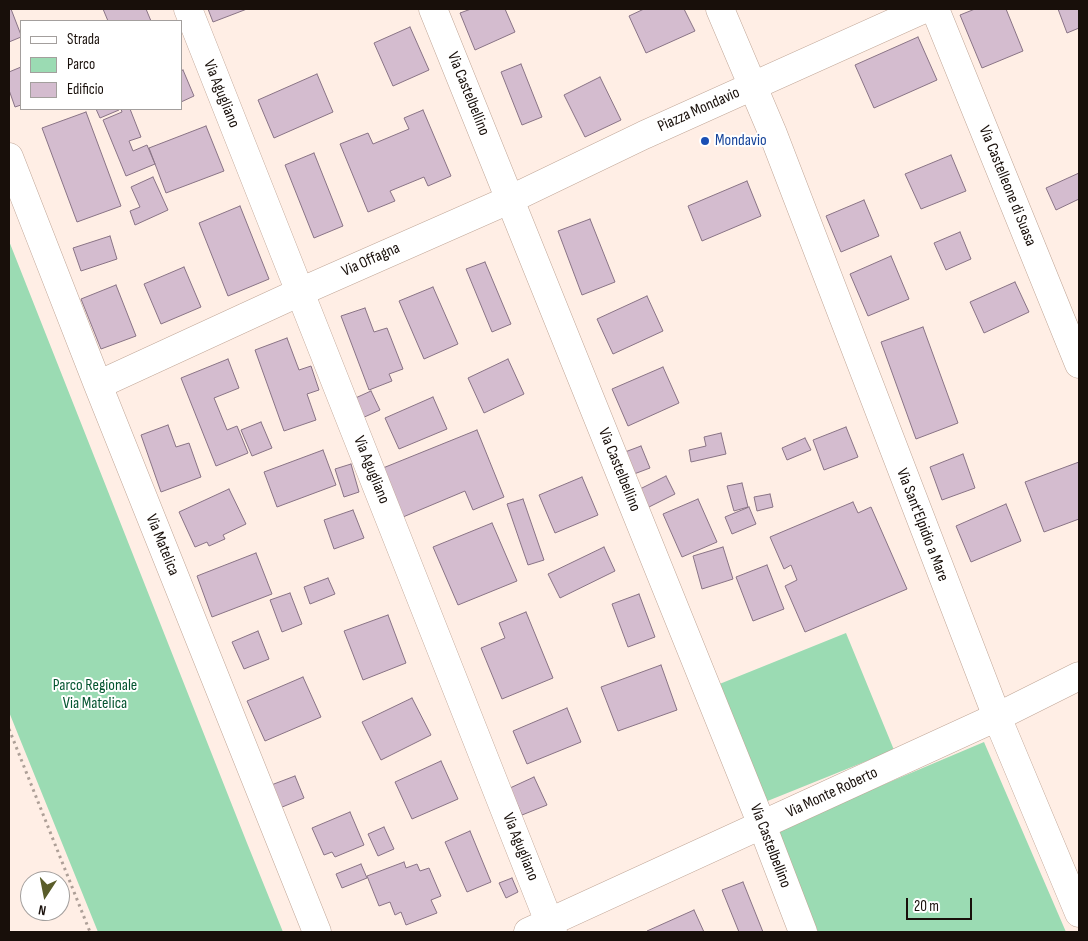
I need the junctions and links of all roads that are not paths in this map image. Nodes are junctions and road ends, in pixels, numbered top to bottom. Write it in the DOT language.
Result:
graph roads {
  1 [pos="188,9"];
  2 [pos="434,9"];
  3 [pos="924,9"];
  4 [pos="935,9"];
  5 [pos="725,20"];
  6 [pos="753,86"];
  7 [pos="644,134"];
  8 [pos="773,134"];
  9 [pos="9,157"];
  10 [pos="511,199"];
  11 [pos="300,292"];
  12 [pos="1079,364"];
  13 [pos="98,385"];
  14 [pos="1079,676"];
  15 [pos="997,717"];
  16 [pos="762,825"];
  17 [pos="1079,913"];
  18 [pos="544,929"];
  19 [pos="317,932"];
  20 [pos="803,932"];
  1 -- 11 [label="street, Via Agugliano"];
  2 -- 10 [label="street, Via Castelbellino"];
  3 -- 6 [label="street, Piazza Mondavio"];
  4 -- 12 [label="street, Via Castelleone di Suasa"];
  5 -- 6 [label="street, Piazza Mondavio"];
  6 -- 7 [label="street, Piazza Mondavio"];
  6 -- 8 [label="street, Piazza Mondavio"];
  7 -- 10 [label="street, Via Offagna"];
  8 -- 15 [label="street, Via Sant'Elpidio a Mare"];
  9 -- 13 [label="street, Via Matelica"];
  10 -- 11 [label="street, Via Offagna"];
  10 -- 16 [label="street, Via Castelbellino"];
  11 -- 13 [label="street, Via Offagna"];
  11 -- 18 [label="street, Via Agugliano"];
  13 -- 19 [label="street, Via Matelica"];
  14 -- 15 [label="street, Via Monte Roberto"];
  15 -- 16 [label="street, Via Monte Roberto"];
  15 -- 17 [label="street, Via Sant'Elpidio a Mare"];
  16 -- 18 [label="street, Via Monte Roberto"];
  16 -- 20 [label="street, Via Castelbellino"];
}
